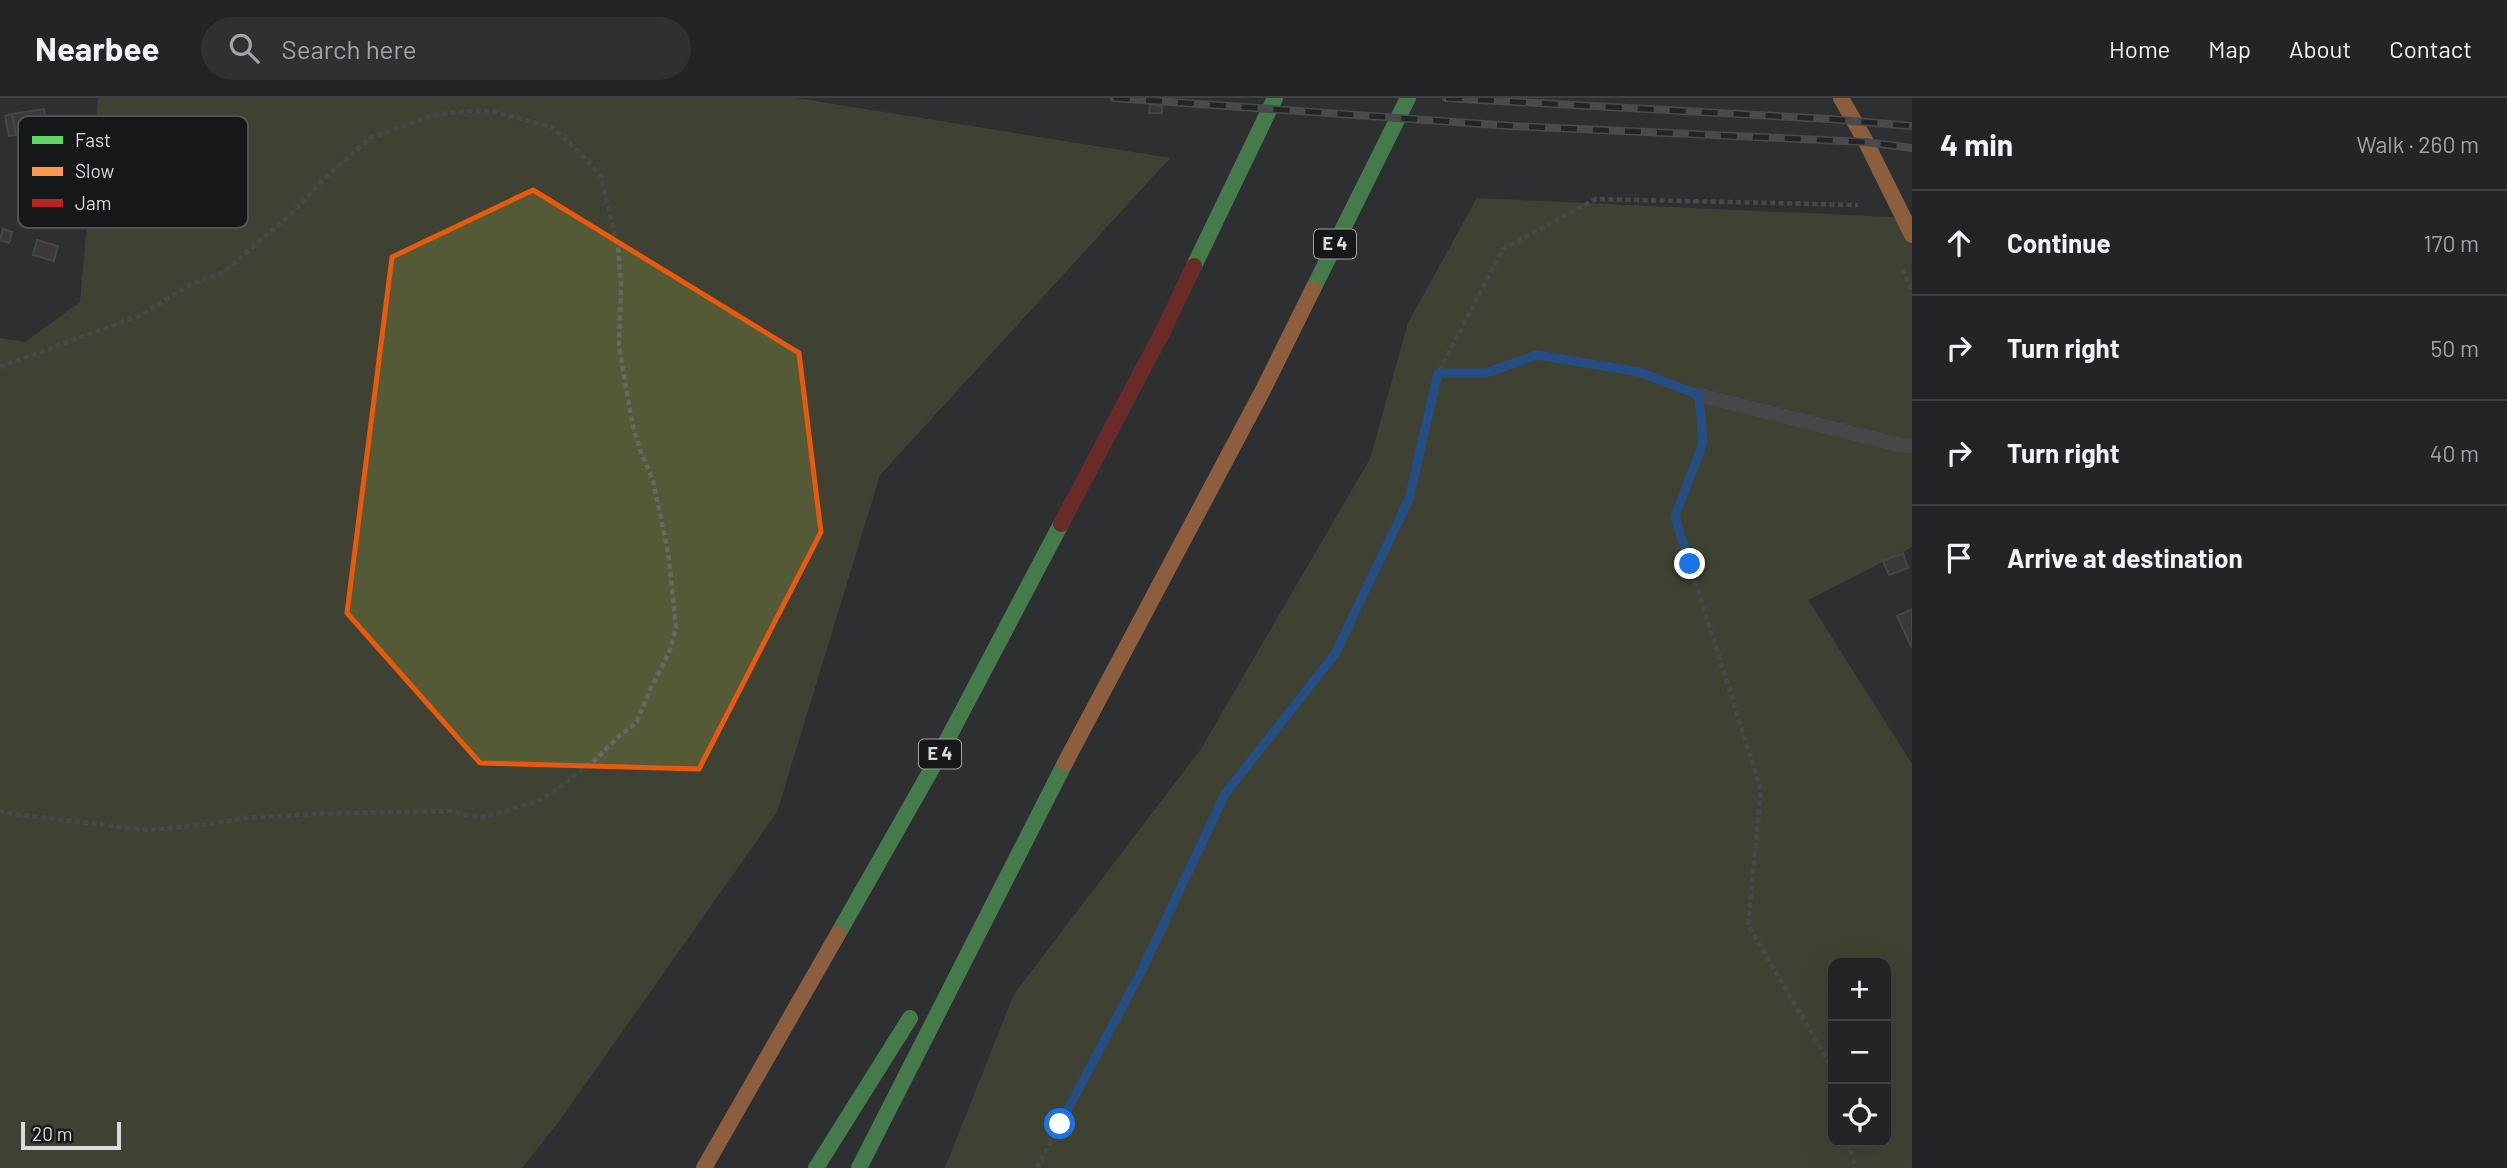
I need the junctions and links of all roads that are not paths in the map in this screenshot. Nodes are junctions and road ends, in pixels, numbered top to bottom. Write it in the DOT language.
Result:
graph roads {
  1 [pos="1275,98"];
  2 [pos="1408,98"];
  3 [pos="1841,98"];
  4 [pos="1912,235"];
  5 [pos="1699,395"];
  6 [pos="1912,446"];
  7 [pos="1042,807"];
  8 [pos="947,958"];
  9 [pos="918,1005"];
  10 [pos="704,1168"];
  11 [pos="816,1168"];
  12 [pos="859,1168"];
  1 -- 10 [label="main road, E 4"];
  2 -- 7 [label="main road, E 4"];
  3 -- 4 [label="main road"];
  5 -- 6 [label="lane"];
  7 -- 8 [label="main road, E 4"];
  7 -- 12 [label="main road"];
  9 -- 11 [label="main road"];
}
